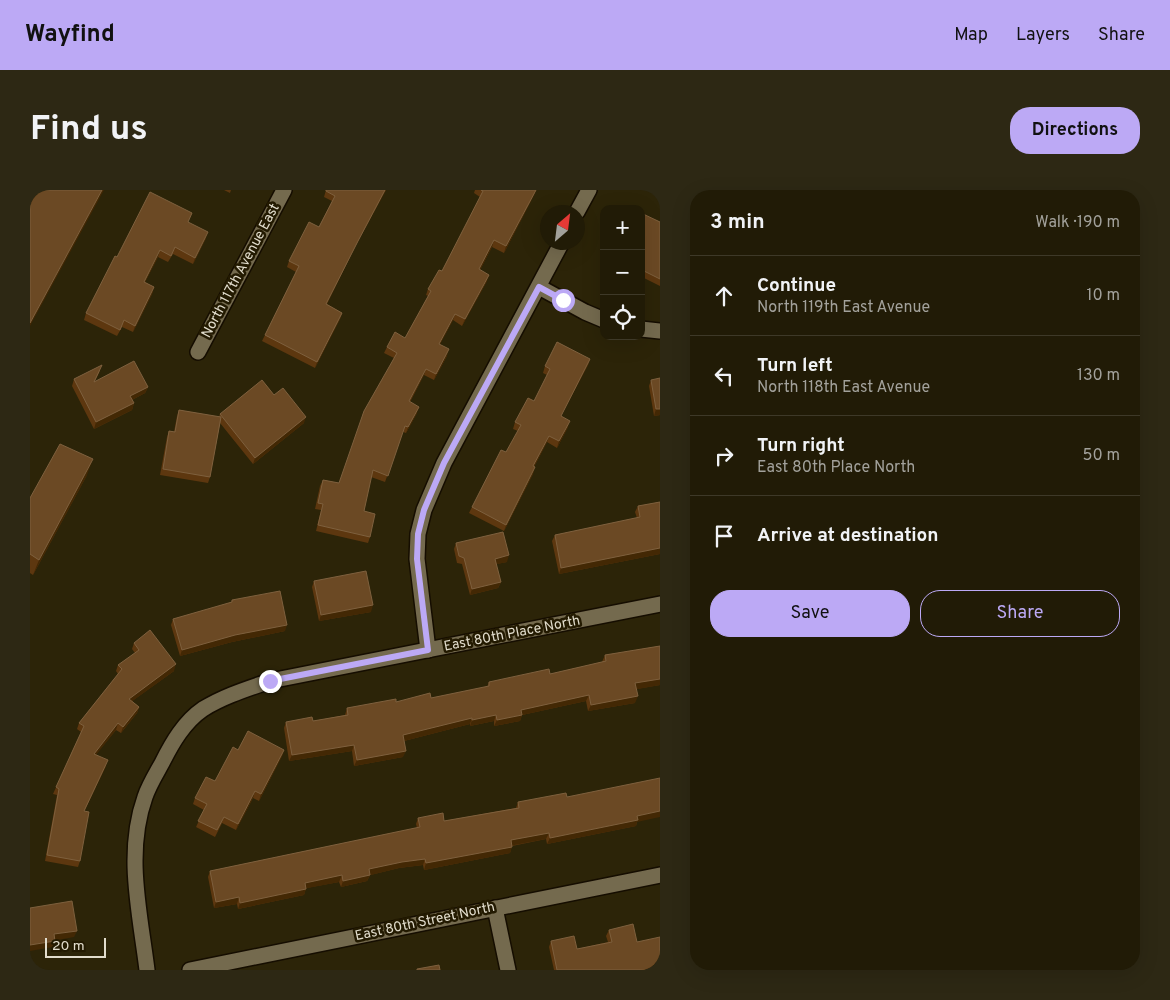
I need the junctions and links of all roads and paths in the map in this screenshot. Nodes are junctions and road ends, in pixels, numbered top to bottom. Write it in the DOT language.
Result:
graph roads {
  1 [pos="284,190"];
  2 [pos="589,190"];
  3 [pos="581,205"];
  4 [pos="558,250"];
  5 [pos="539,287"];
  6 [pos="600,318"];
  7 [pos="645,329"];
  8 [pos="660,330"];
  9 [pos="198,352"];
  10 [pos="660,604"];
  11 [pos="428,650"];
  12 [pos="660,875"];
  13 [pos="495,908"];
  14 [pos="147,970"];
  15 [pos="190,970"];
  16 [pos="508,970"];
  1 -- 9 [label="street, North 117th Avenue East"];
  2 -- 3 [label="street"];
  4 -- 5 [label="street"];
  5 -- 6 [label="street"];
  5 -- 11 [label="street"];
  7 -- 8 [label="street"];
  10 -- 11 [label="street, East 80th Place North"];
  11 -- 14 [label="street, East 80th Place North"];
  12 -- 13 [label="street, East 80th Street North"];
  13 -- 15 [label="street, East 80th Street North"];
  13 -- 16 [label="street"];
}
